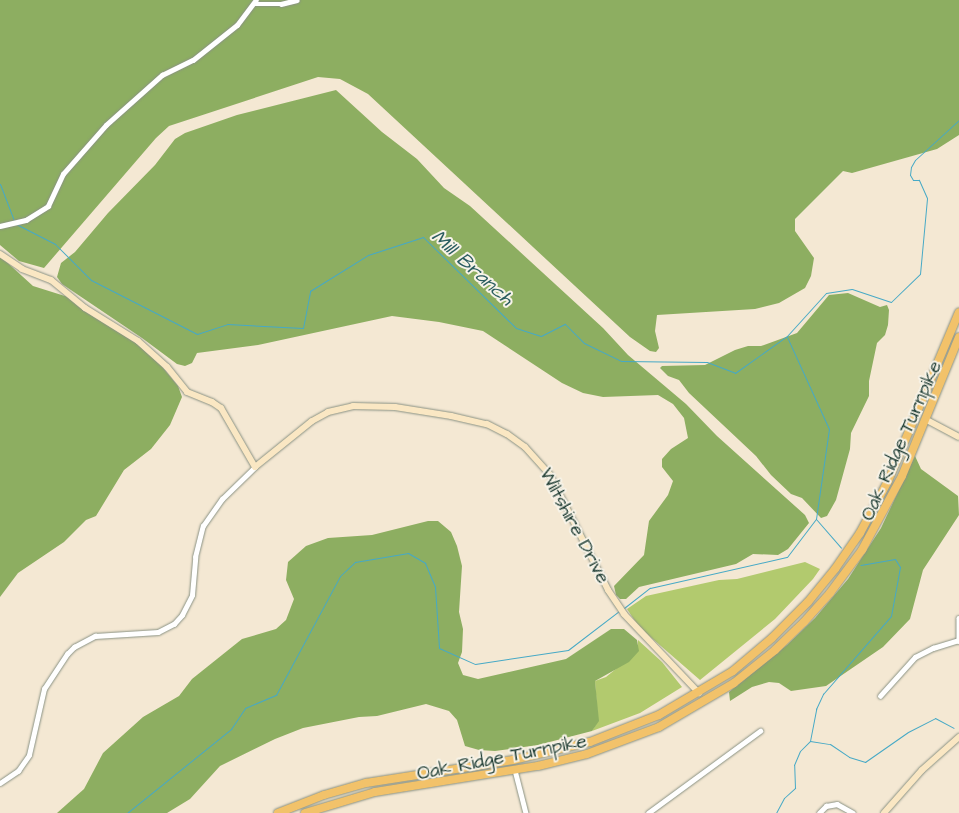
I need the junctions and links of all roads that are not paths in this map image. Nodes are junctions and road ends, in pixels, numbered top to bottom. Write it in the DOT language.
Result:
graph roads {
  1 [pos="296,0"];
  2 [pos="255,2"];
  3 [pos="3,226"];
  4 [pos="0,254"];
  5 [pos="959,312"];
  6 [pos="959,337"];
  7 [pos="916,414"];
  8 [pos="925,419"];
  9 [pos="959,437"];
  10 [pos="255,467"];
  11 [pos="959,618"];
  12 [pos="785,627"];
  13 [pos="792,635"];
  14 [pos="959,641"];
  15 [pos="699,693"];
  16 [pos="880,696"];
  17 [pos="705,702"];
  18 [pos="760,731"];
  19 [pos="959,737"];
  20 [pos="513,760"];
  21 [pos="447,770"];
  22 [pos="514,770"];
  23 [pos="449,780"];
  24 [pos="0,783"];
  25 [pos="314,798"];
  26 [pos="318,811"];
  27 [pos="278,813"];
  28 [pos="305,813"];
  29 [pos="526,813"];
  30 [pos="648,813"];
  31 [pos="819,813"];
  32 [pos="853,813"];
  33 [pos="884,813"];
  1 -- 2 [label="street"];
  2 -- 3 [label="street"];
  4 -- 10 [label="street"];
  5 -- 7 [label="highway, Oak Ridge Turnpike"];
  6 -- 8 [label="highway, Oak Ridge Turnpike"];
  7 -- 8 [label="highway"];
  7 -- 12 [label="highway, Oak Ridge Turnpike"];
  8 -- 9 [label="street"];
  8 -- 13 [label="highway, Oak Ridge Turnpike"];
  10 -- 15 [label="street, Wiltshire Drive"];
  10 -- 24 [label="street, Wiltshire Drive"];
  11 -- 14 [label="street"];
  12 -- 13 [label="highway"];
  12 -- 15 [label="highway, Oak Ridge Turnpike"];
  13 -- 17 [label="highway, Oak Ridge Turnpike"];
  14 -- 16 [label="street"];
  15 -- 17 [label="highway"];
  15 -- 20 [label="highway, Oak Ridge Turnpike"];
  17 -- 22 [label="highway, Oak Ridge Turnpike"];
  18 -- 30 [label="street"];
  19 -- 33 [label="street"];
  20 -- 21 [label="highway, Oak Ridge Turnpike"];
  20 -- 22 [label="highway"];
  21 -- 23 [label="highway"];
  21 -- 25 [label="highway, Oak Ridge Turnpike"];
  22 -- 23 [label="highway, Oak Ridge Turnpike"];
  22 -- 29 [label="street"];
  23 -- 26 [label="highway, Oak Ridge Turnpike"];
  25 -- 26 [label="highway"];
  25 -- 27 [label="highway, Oak Ridge Turnpike"];
  26 -- 28 [label="highway, Oak Ridge Turnpike"];
  31 -- 32 [label="street"];
}
